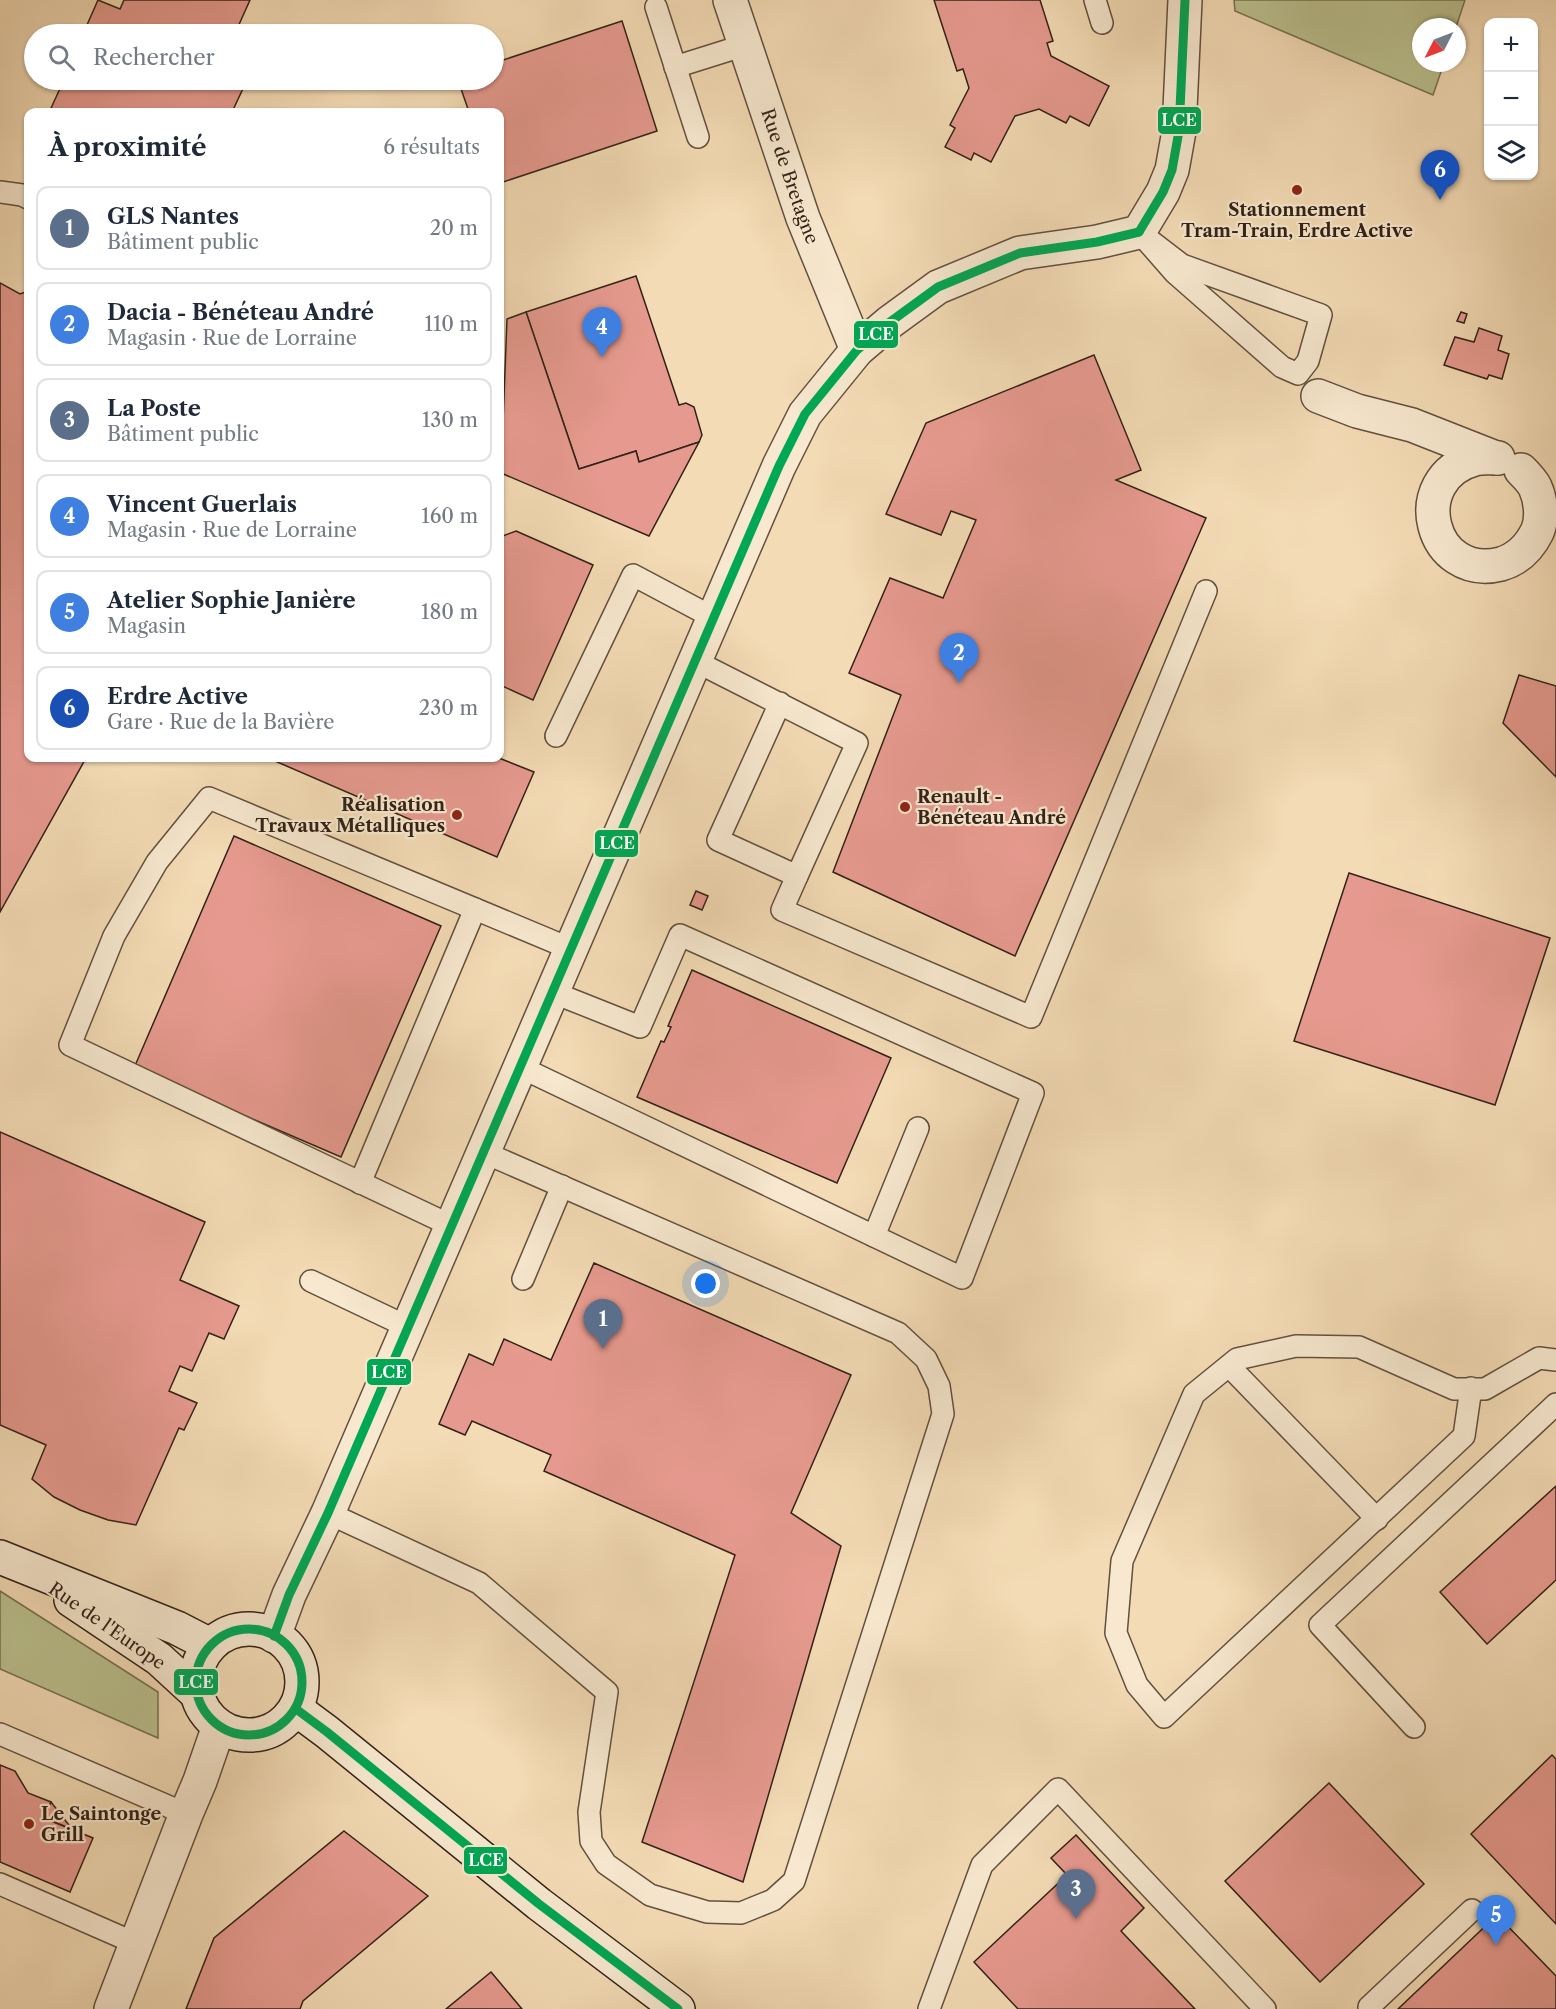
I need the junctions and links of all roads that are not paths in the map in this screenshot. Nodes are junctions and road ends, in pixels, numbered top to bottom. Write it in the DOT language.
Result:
graph roads {
  1 [pos="730,0"];
  2 [pos="1095,0"];
  3 [pos="1185,0"];
  4 [pos="656,7"];
  5 [pos="1102,23"];
  6 [pos="745,45"];
  7 [pos="675,67"];
  8 [pos="698,137"];
  9 [pos="0,192"];
  10 [pos="24,196"];
  11 [pos="1139,232"];
  12 [pos="857,350"];
  13 [pos="1320,393"];
  14 [pos="1556,482"];
  15 [pos="1206,591"];
  16 [pos="714,618"];
  17 [pos="695,661"];
  18 [pos="780,704"];
  19 [pos="556,736"];
  20 [pos="796,876"];
  21 [pos="475,909"];
  22 [pos="571,949"];
  23 [pos="552,992"];
  24 [pos="520,1067"];
  25 [pos="918,1128"];
  26 [pos="483,1152"];
  27 [pos="360,1183"];
  28 [pos="562,1186"];
  29 [pos="452,1226"];
  30 [pos="874,1236"];
  31 [pos="523,1279"];
  32 [pos="311,1281"];
  33 [pos="408,1327"];
  34 [pos="1556,1360"];
  35 [pos="1229,1366"];
  36 [pos="1471,1388"];
  37 [pos="1556,1404"];
  38 [pos="328,1513"];
  39 [pos="1377,1519"];
  40 [pos="8,1560"];
  41 [pos="274,1636"];
  42 [pos="210,1645"];
  43 [pos="196,1693"];
  44 [pos="296,1709"];
  45 [pos="219,1726"];
  46 [pos="1414,1726"];
  47 [pos="0,1734"];
  48 [pos="186,1814"];
  49 [pos="0,1884"];
  50 [pos="1472,1910"];
  51 [pos="137,1944"];
  52 [pos="111,2009"];
  53 [pos="678,2009"];
  54 [pos="929,2009"];
  55 [pos="1265,2009"];
  56 [pos="1372,2009"];
  1 -- 6 [label="street, Rue de Bretagne"];
  2 -- 5 [label="lane"];
  3 -- 11 [label="street"];
  4 -- 7 [label="lane"];
  6 -- 7 [label="lane"];
  6 -- 12 [label="street, Rue de Bretagne"];
  7 -- 8 [label="lane"];
  9 -- 10 [label="lane"];
  11 -- 12 [label="street"];
  11 -- 13 [label="lane"];
  11 -- 13 [label="lane"];
  12 -- 16 [label="street"];
  13 -- 14 [label="street"];
  15 -- 20 [label="lane"];
  16 -- 17 [label="street"];
  16 -- 19 [label="lane"];
  17 -- 18 [label="lane"];
  17 -- 22 [label="street"];
  18 -- 20 [label="lane"];
  18 -- 20 [label="lane"];
  21 -- 22 [label="lane"];
  21 -- 27 [label="lane"];
  21 -- 27 [label="lane"];
  22 -- 23 [label="street"];
  23 -- 24 [label="street"];
  23 -- 30 [label="lane"];
  24 -- 26 [label="street"];
  24 -- 30 [label="lane"];
  25 -- 30 [label="lane"];
  26 -- 28 [label="lane"];
  26 -- 29 [label="street"];
  27 -- 29 [label="lane"];
  28 -- 31 [label="lane"];
  28 -- 38 [label="lane"];
  29 -- 33 [label="street"];
  32 -- 33 [label="lane"];
  33 -- 38 [label="street"];
  34 -- 36 [label="lane"];
  35 -- 36 [label="lane"];
  35 -- 39 [label="lane"];
  35 -- 39 [label="lane"];
  36 -- 39 [label="lane"];
  37 -- 46 [label="lane"];
  38 -- 41 [label="street"];
  40 -- 42 [label="street, Rue de l'Europe"];
  40 -- 43 [label="street, Rue de l'Europe"];
  41 -- 42 [label="street"];
  41 -- 44 [label="street"];
  42 -- 43 [label="street"];
  43 -- 45 [label="street"];
  44 -- 45 [label="street"];
  44 -- 53 [label="street"];
  45 -- 48 [label="street"];
  47 -- 48 [label="lane"];
  48 -- 51 [label="street"];
  49 -- 51 [label="lane"];
  50 -- 56 [label="lane"];
  51 -- 52 [label="street"];
  54 -- 55 [label="lane"];
}
